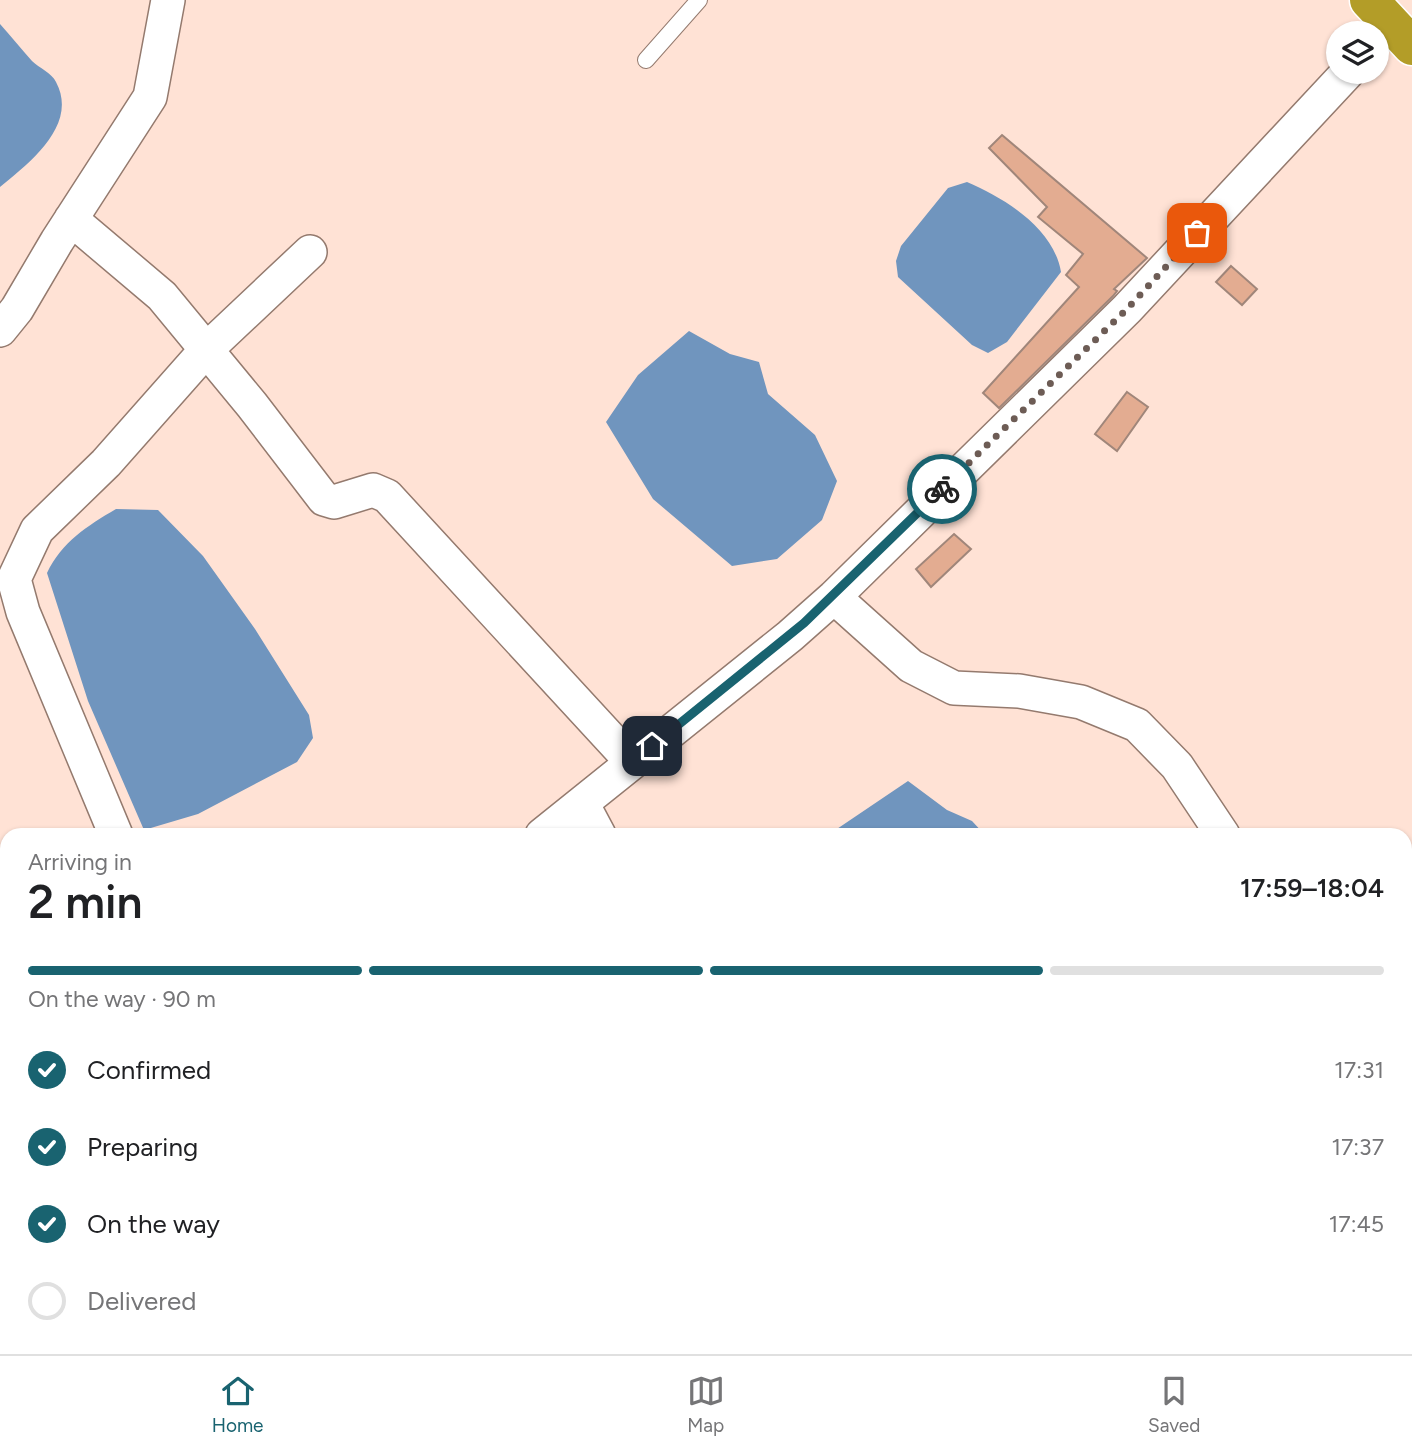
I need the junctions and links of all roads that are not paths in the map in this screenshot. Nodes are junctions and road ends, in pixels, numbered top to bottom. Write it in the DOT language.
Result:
graph roads {
  1 [pos="168,0"];
  2 [pos="699,0"];
  3 [pos="646,60"];
  4 [pos="1337,84"];
  5 [pos="71,219"];
  6 [pos="310,252"];
  7 [pos="0,330"];
  8 [pos="206,350"];
  9 [pos="834,597"];
  10 [pos="632,762"];
  11 [pos="582,803"];
  12 [pos="113,828"];
  13 [pos="551,828"];
  14 [pos="595,828"];
  15 [pos="1218,828"];
  1 -- 5 [label="street"];
  2 -- 3 [label="lane"];
  4 -- 9 [label="street"];
  5 -- 7 [label="street"];
  5 -- 8 [label="street"];
  6 -- 8 [label="street"];
  8 -- 10 [label="street"];
  8 -- 12 [label="street"];
  9 -- 10 [label="street"];
  9 -- 15 [label="street"];
  10 -- 11 [label="street"];
  11 -- 13 [label="street"];
  11 -- 14 [label="street"];
}
